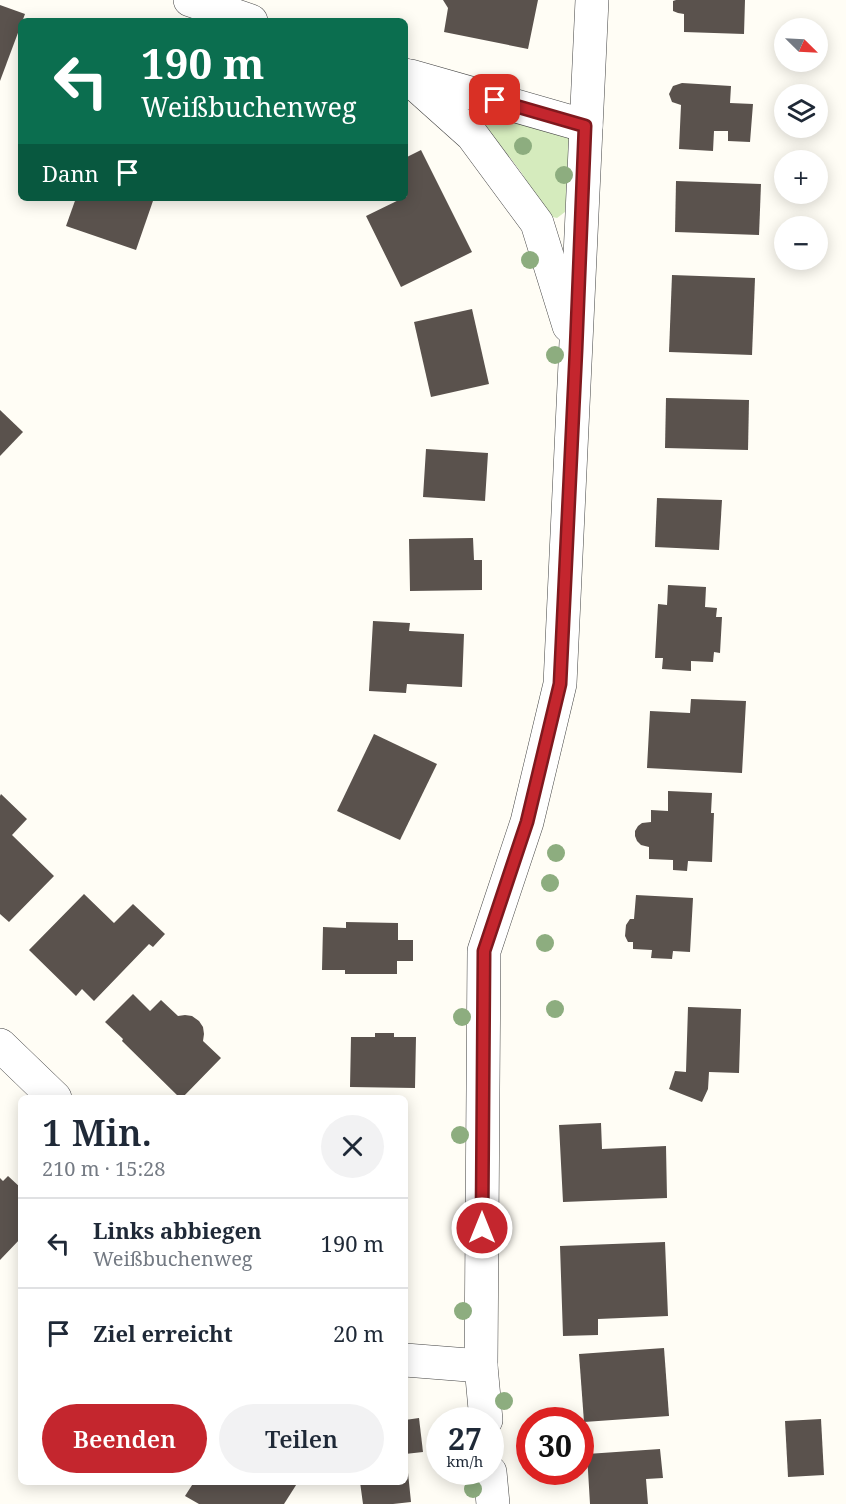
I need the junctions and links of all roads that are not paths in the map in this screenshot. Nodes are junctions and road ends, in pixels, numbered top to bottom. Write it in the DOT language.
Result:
graph roads {
  1 [pos="190,0"];
  2 [pos="592,0"];
  3 [pos="242,18"];
  4 [pos="408,75"];
  5 [pos="408,77"];
  6 [pos="585,126"];
  7 [pos="576,350"];
  8 [pos="0,1045"];
  9 [pos="52,1095"];
  10 [pos="408,1360"];
  11 [pos="481,1366"];
  12 [pos="485,1407"];
  13 [pos="491,1485"];
  14 [pos="493,1504"];
  1 -- 3 [label="street"];
  2 -- 6 [label="street"];
  4 -- 6 [label="street"];
  5 -- 7 [label="street"];
  6 -- 7 [label="street"];
  7 -- 11 [label="street"];
  8 -- 9 [label="street"];
  10 -- 11 [label="street"];
  11 -- 12 [label="street"];
  13 -- 14 [label="street"];
}
